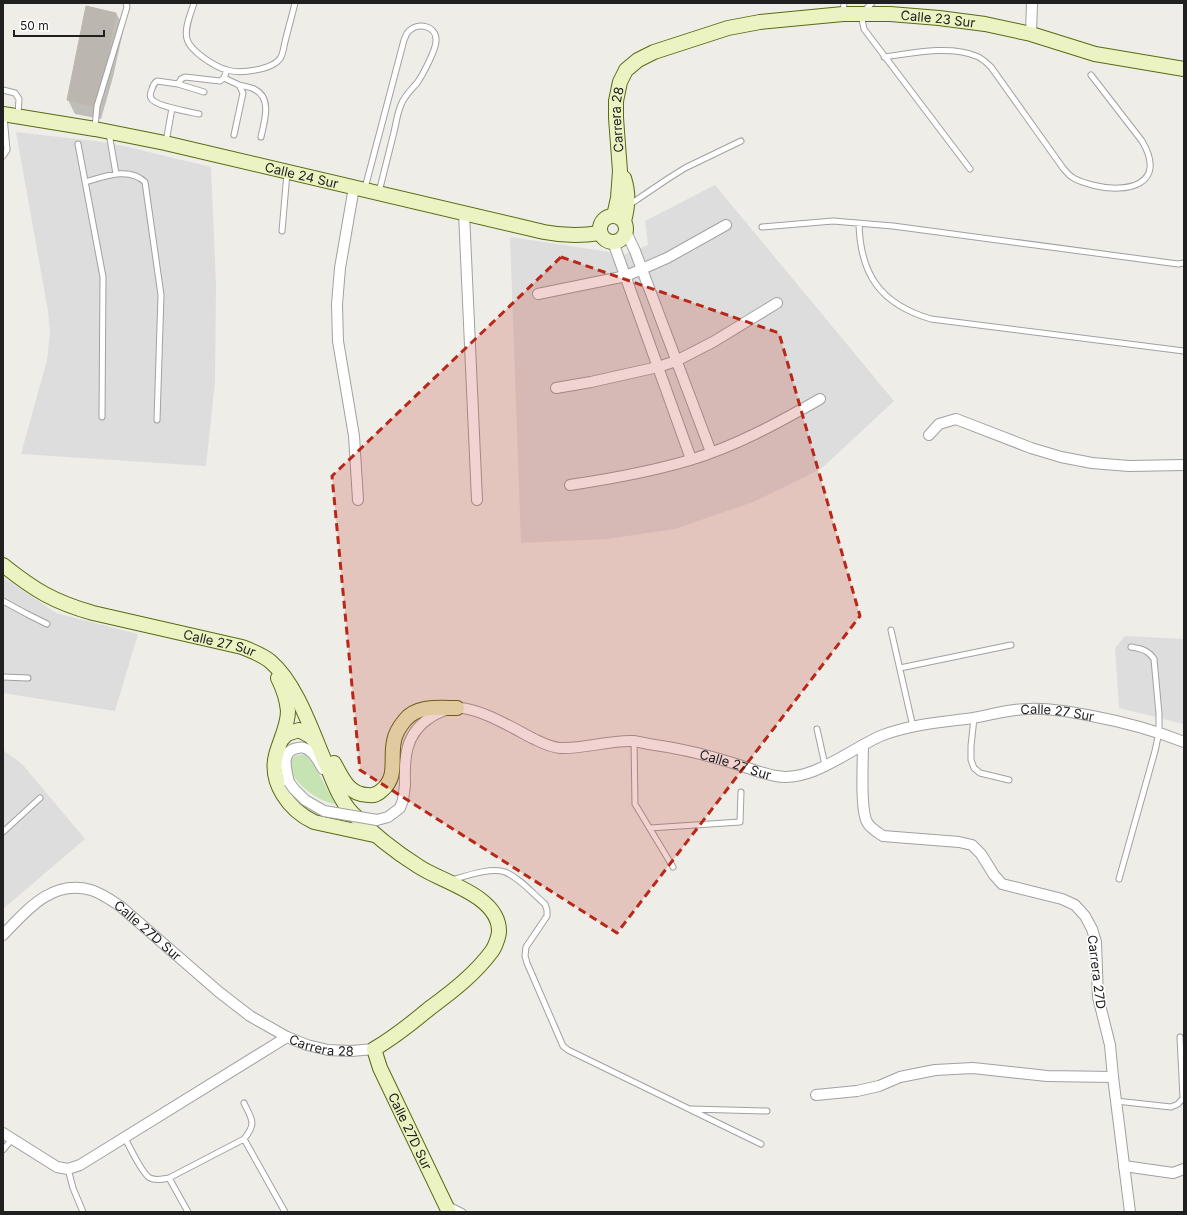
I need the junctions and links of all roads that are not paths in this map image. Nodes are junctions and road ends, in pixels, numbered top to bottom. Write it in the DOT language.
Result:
graph roads {
  1 [pos="126,3"];
  2 [pos="194,3"];
  3 [pos="295,3"];
  4 [pos="872,3"];
  5 [pos="1032,3"];
  6 [pos="843,9"];
  7 [pos="861,14"];
  8 [pos="1031,34"];
  9 [pos="884,57"];
  10 [pos="1184,69"];
  11 [pos="227,70"];
  12 [pos="626,70"];
  13 [pos="1091,75"];
  14 [pos="224,78"];
  15 [pos="178,84"];
  16 [pos="239,85"];
  17 [pos="3,90"];
  18 [pos="204,92"];
  19 [pos="172,108"];
  20 [pos="3,114"];
  21 [pos="200,114"];
  22 [pos="18,116"];
  23 [pos="95,129"];
  24 [pos="109,132"];
  25 [pos="234,135"];
  26 [pos="261,137"];
  27 [pos="741,141"];
  28 [pos="165,143"];
  29 [pos="78,144"];
  30 [pos="3,156"];
  31 [pos="970,169"];
  32 [pos="620,171"];
  33 [pos="287,172"];
  34 [pos="116,174"];
  35 [pos="85,182"];
  36 [pos="359,188"];
  37 [pos="379,192"];
  38 [pos="628,206"];
  39 [pos="464,213"];
  40 [pos="621,223"];
  41 [pos="859,223"];
  42 [pos="726,225"];
  43 [pos="762,227"];
  44 [pos="282,231"];
  45 [pos="600,233"];
  46 [pos="613,242"];
  47 [pos="1184,263"];
  48 [pos="642,269"];
  49 [pos="626,276"];
  50 [pos="538,294"];
  51 [pos="777,303"];
  52 [pos="1184,351"];
  53 [pos="676,361"];
  54 [pos="658,368"];
  55 [pos="556,388"];
  56 [pos="820,399"];
  57 [pos="102,417"];
  58 [pos="157,420"];
  59 [pos="929,435"];
  60 [pos="711,452"];
  61 [pos="691,459"];
  62 [pos="1184,465"];
  63 [pos="570,485"];
  64 [pos="358,500"];
  65 [pos="477,500"];
  66 [pos="3,565"];
  67 [pos="3,601"];
  68 [pos="47,624"];
  69 [pos="891,630"];
  70 [pos="1011,645"];
  71 [pos="1131,647"];
  72 [pos="263,657"];
  73 [pos="900,668"];
  74 [pos="3,676"];
  75 [pos="28,678"];
  76 [pos="296,695"];
  77 [pos="457,708"];
  78 [pos="974,718"];
  79 [pos="913,727"];
  80 [pos="817,729"];
  81 [pos="1159,732"];
  82 [pos="282,739"];
  83 [pos="634,741"];
  84 [pos="316,742"];
  85 [pos="1184,742"];
  86 [pos="863,745"];
  87 [pos="275,758"];
  88 [pos="825,765"];
  89 [pos="1009,780"];
  90 [pos="289,782"];
  91 [pos="741,792"];
  92 [pos="339,794"];
  93 [pos="40,798"];
  94 [pos="650,828"];
  95 [pos="3,832"];
  96 [pos="378,836"];
  97 [pos="394,851"];
  98 [pos="673,867"];
  99 [pos="1119,879"];
  100 [pos="448,881"];
  101 [pos="3,935"];
  102 [pos="1180,1037"];
  103 [pos="287,1038"];
  104 [pos="374,1049"];
  105 [pos="1113,1077"];
  106 [pos="816,1095"];
  107 [pos="1116,1101"];
  108 [pos="244,1103"];
  109 [pos="688,1109"];
  110 [pos="767,1111"];
  111 [pos="3,1133"];
  112 [pos="125,1138"];
  113 [pos="244,1139"];
  114 [pos="12,1140"];
  115 [pos="761,1144"];
  116 [pos="3,1150"];
  117 [pos="1124,1166"];
  118 [pos="68,1169"];
  119 [pos="1184,1169"];
  120 [pos="169,1178"];
  121 [pos="446,1207"];
  122 [pos="83,1212"];
  123 [pos="188,1212"];
  124 [pos="286,1212"];
  125 [pos="463,1212"];
  126 [pos="1130,1212"];
  1 -- 23 [label="lane"];
  2 -- 11 [label="lane"];
  3 -- 11 [label="lane"];
  4 -- 7 [label="lane"];
  5 -- 8 [label="street"];
  6 -- 7 [label="street, Calle 23 Sur"];
  6 -- 12 [label="street, Calle 23 Sur"];
  7 -- 8 [label="street, Calle 23 Sur"];
  7 -- 9 [label="lane"];
  8 -- 10 [label="street, Calle 23 Sur"];
  9 -- 13 [label="lane"];
  9 -- 31 [label="lane"];
  11 -- 14 [label="lane"];
  12 -- 32 [label="street, Carrera 28"];
  14 -- 15 [label="lane"];
  14 -- 16 [label="lane"];
  15 -- 18 [label="lane"];
  15 -- 19 [label="lane"];
  16 -- 25 [label="lane"];
  16 -- 26 [label="lane"];
  17 -- 22 [label="lane"];
  19 -- 21 [label="lane"];
  19 -- 28 [label="lane"];
  20 -- 22 [label="street, Calle 24 Sur"];
  20 -- 30 [label="lane"];
  22 -- 23 [label="street, Calle 24 Sur"];
  23 -- 24 [label="street, Calle 24 Sur"];
  24 -- 28 [label="street, Calle 24 Sur"];
  24 -- 34 [label="lane"];
  27 -- 38 [label="lane"];
  28 -- 33 [label="street, Calle 24 Sur"];
  29 -- 35 [label="lane"];
  32 -- 38 [label="street, Carrera 28"];
  32 -- 40 [label="street, Carrera 28"];
  33 -- 36 [label="street, Calle 24 Sur"];
  33 -- 44 [label="lane"];
  34 -- 35 [label="lane"];
  34 -- 58 [label="lane"];
  35 -- 57 [label="lane"];
  36 -- 37 [label="street, Calle 24 Sur"];
  36 -- 37 [label="lane"];
  36 -- 64 [label="street"];
  37 -- 39 [label="street, Calle 24 Sur"];
  38 -- 40 [label="street, Carrera 28"];
  39 -- 45 [label="street, Calle 24 Sur"];
  39 -- 65 [label="street"];
  40 -- 45 [label="street"];
  40 -- 46 [label="street"];
  40 -- 48 [label="street"];
  41 -- 43 [label="lane"];
  41 -- 47 [label="lane"];
  41 -- 52 [label="lane"];
  42 -- 48 [label="street"];
  45 -- 46 [label="street"];
  46 -- 49 [label="street"];
  48 -- 49 [label="street"];
  48 -- 53 [label="street"];
  49 -- 50 [label="street"];
  49 -- 54 [label="street"];
  51 -- 53 [label="street"];
  53 -- 54 [label="street"];
  53 -- 60 [label="street"];
  54 -- 55 [label="street"];
  54 -- 61 [label="street"];
  56 -- 60 [label="street"];
  59 -- 62 [label="street"];
  60 -- 61 [label="street"];
  61 -- 63 [label="street"];
  66 -- 72 [label="street, Calle 27 Sur"];
  67 -- 68 [label="lane"];
  69 -- 73 [label="lane"];
  70 -- 73 [label="lane"];
  71 -- 81 [label="lane"];
  72 -- 76 [label="street, Calle 27 Sur"];
  72 -- 82 [label="street"];
  73 -- 79 [label="lane"];
  74 -- 75 [label="lane"];
  76 -- 77 [label="street"];
  76 -- 84 [label="street, Calle 27 Sur"];
  77 -- 83 [label="street, Calle 27 Sur"];
  77 -- 90 [label="street, Calle 27 Sur, bridge"];
  78 -- 79 [label="street, Calle 27 Sur"];
  78 -- 81 [label="street, Calle 27 Sur"];
  78 -- 89 [label="lane"];
  79 -- 86 [label="street, Calle 27 Sur"];
  80 -- 88 [label="lane"];
  81 -- 85 [label="street, Calle 27 Sur"];
  81 -- 99 [label="lane"];
  82 -- 84 [label="street"];
  82 -- 87 [label="street"];
  83 -- 88 [label="street, Calle 27 Sur"];
  83 -- 94 [label="lane"];
  84 -- 92 [label="street, Calle 27 Sur"];
  86 -- 88 [label="street, Calle 27 Sur"];
  86 -- 105 [label="street, Carrera 27D"];
  87 -- 90 [label="street"];
  87 -- 96 [label="street"];
  90 -- 92 [label="street"];
  91 -- 94 [label="lane"];
  92 -- 96 [label="street, Calle 27 Sur"];
  93 -- 95 [label="lane"];
  94 -- 98 [label="lane"];
  96 -- 97 [label="street, Calle 27 Sur"];
  97 -- 100 [label="street, Carrera 28"];
  100 -- 104 [label="street, Carrera 28"];
  100 -- 109 [label="lane"];
  101 -- 103 [label="street, Calle 27D Sur"];
  102 -- 107 [label="lane"];
  103 -- 104 [label="street, Carrera 28"];
  103 -- 112 [label="street, Carrera 28"];
  104 -- 121 [label="street, Calle 27D Sur"];
  105 -- 106 [label="street"];
  105 -- 107 [label="street, Carrera 27D"];
  107 -- 117 [label="street, Carrera 27D"];
  108 -- 113 [label="lane"];
  109 -- 110 [label="lane"];
  109 -- 115 [label="lane"];
  111 -- 114 [label="street"];
  112 -- 118 [label="street, Carrera 28"];
  112 -- 120 [label="lane"];
  113 -- 120 [label="lane"];
  113 -- 124 [label="lane"];
  114 -- 116 [label="lane"];
  114 -- 118 [label="street"];
  117 -- 119 [label="street"];
  117 -- 126 [label="street, Carrera 27D"];
  118 -- 122 [label="lane"];
  120 -- 123 [label="lane"];
  121 -- 125 [label="lane"];
}
